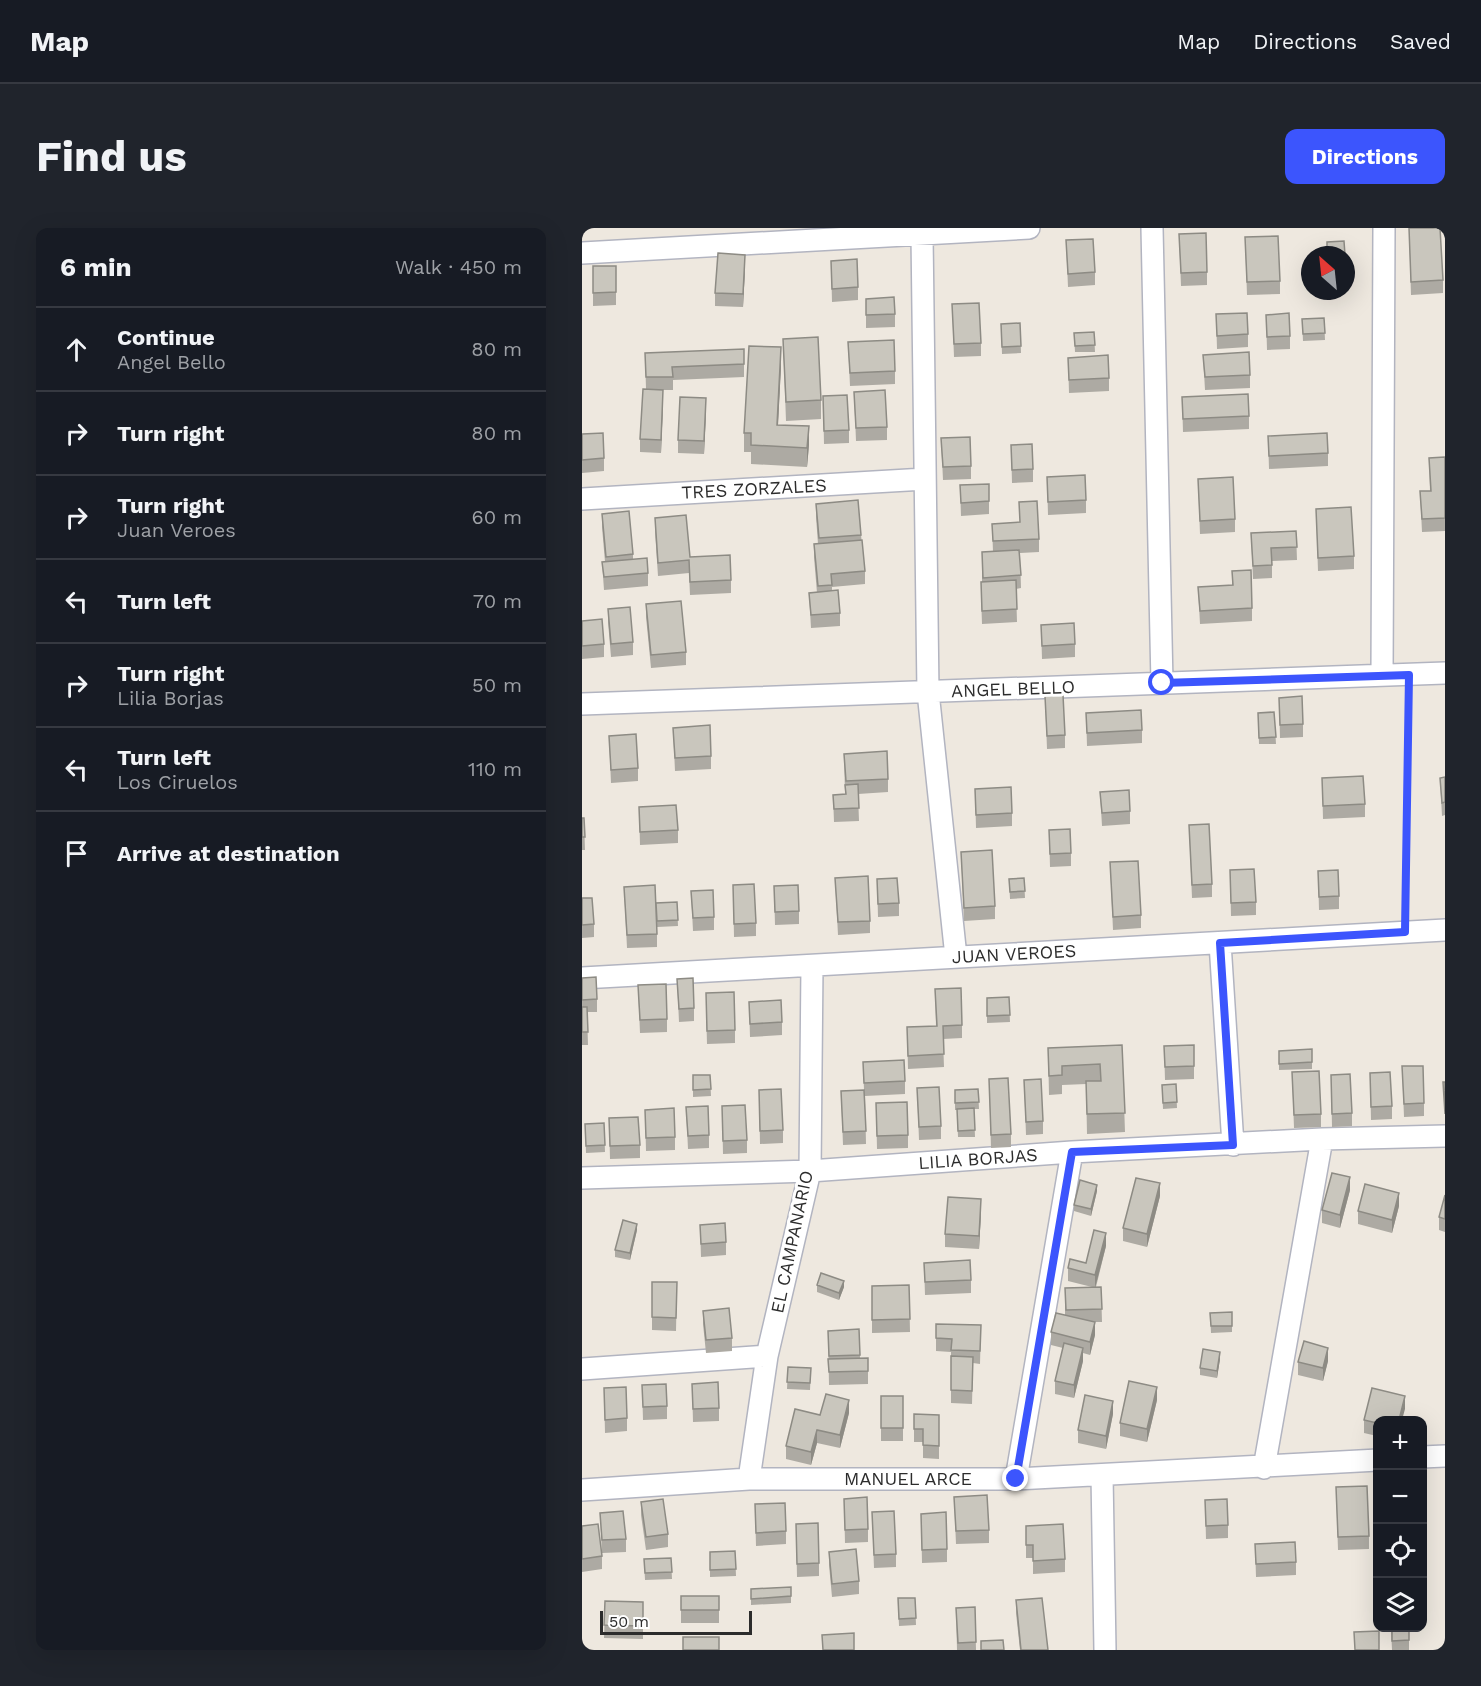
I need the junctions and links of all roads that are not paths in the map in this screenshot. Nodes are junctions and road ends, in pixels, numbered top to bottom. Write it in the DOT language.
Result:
graph roads {
  1 [pos="1029,228"];
  2 [pos="1152,228"];
  3 [pos="1384,228"];
  4 [pos="922,235"];
  5 [pos="582,253"];
  6 [pos="925,479"];
  7 [pos="582,499"];
  8 [pos="1445,673"];
  9 [pos="1382,675"];
  10 [pos="1162,683"];
  11 [pos="928,692"];
  12 [pos="582,704"];
  13 [pos="1445,930"];
  14 [pos="1220,943"];
  15 [pos="956,957"];
  16 [pos="812,966"];
  17 [pos="582,978"];
  18 [pos="1445,1136"];
  19 [pos="1322,1139"];
  20 [pos="1233,1145"];
  21 [pos="1072,1152"];
  22 [pos="810,1171"];
  23 [pos="582,1178"];
  24 [pos="767,1356"];
  25 [pos="582,1369"];
  26 [pos="1445,1456"];
  27 [pos="1427,1457"];
  28 [pos="1373,1460"];
  29 [pos="1264,1468"];
  30 [pos="1102,1475"];
  31 [pos="749,1479"];
  32 [pos="1016,1479"];
  33 [pos="582,1490"];
  34 [pos="1105,1650"];
  1 -- 4 [label="street"];
  2 -- 10 [label="street"];
  3 -- 9 [label="street"];
  4 -- 5 [label="street"];
  4 -- 6 [label="street"];
  6 -- 7 [label="street, TRES ZORZALES"];
  6 -- 11 [label="street"];
  8 -- 9 [label="street, ANGEL BELLO"];
  9 -- 10 [label="street, ANGEL BELLO"];
  10 -- 11 [label="street, ANGEL BELLO"];
  11 -- 12 [label="street, ANGEL BELLO"];
  11 -- 15 [label="street"];
  13 -- 14 [label="street, JUAN VEROES"];
  14 -- 15 [label="street, JUAN VEROES"];
  14 -- 20 [label="street"];
  15 -- 16 [label="street, JUAN VEROES"];
  16 -- 17 [label="street, JUAN VEROES"];
  16 -- 22 [label="street, EL CAMPANARIO"];
  18 -- 19 [label="street, LILIA BORJAS"];
  19 -- 20 [label="street, LILIA BORJAS"];
  19 -- 29 [label="street"];
  20 -- 21 [label="street, LILIA BORJAS"];
  21 -- 22 [label="street, LILIA BORJAS"];
  21 -- 32 [label="street"];
  22 -- 23 [label="street, LILIA BORJAS"];
  22 -- 24 [label="street, EL CAMPANARIO"];
  24 -- 25 [label="street"];
  24 -- 31 [label="street, EL CAMPANARIO"];
  26 -- 27 [label="street"];
  28 -- 29 [label="street, MANUEL ARCE"];
  29 -- 30 [label="street, MANUEL ARCE"];
  30 -- 32 [label="street, MANUEL ARCE"];
  30 -- 34 [label="street"];
  31 -- 32 [label="street, MANUEL ARCE"];
  31 -- 33 [label="street, MANUEL ARCE"];
}
